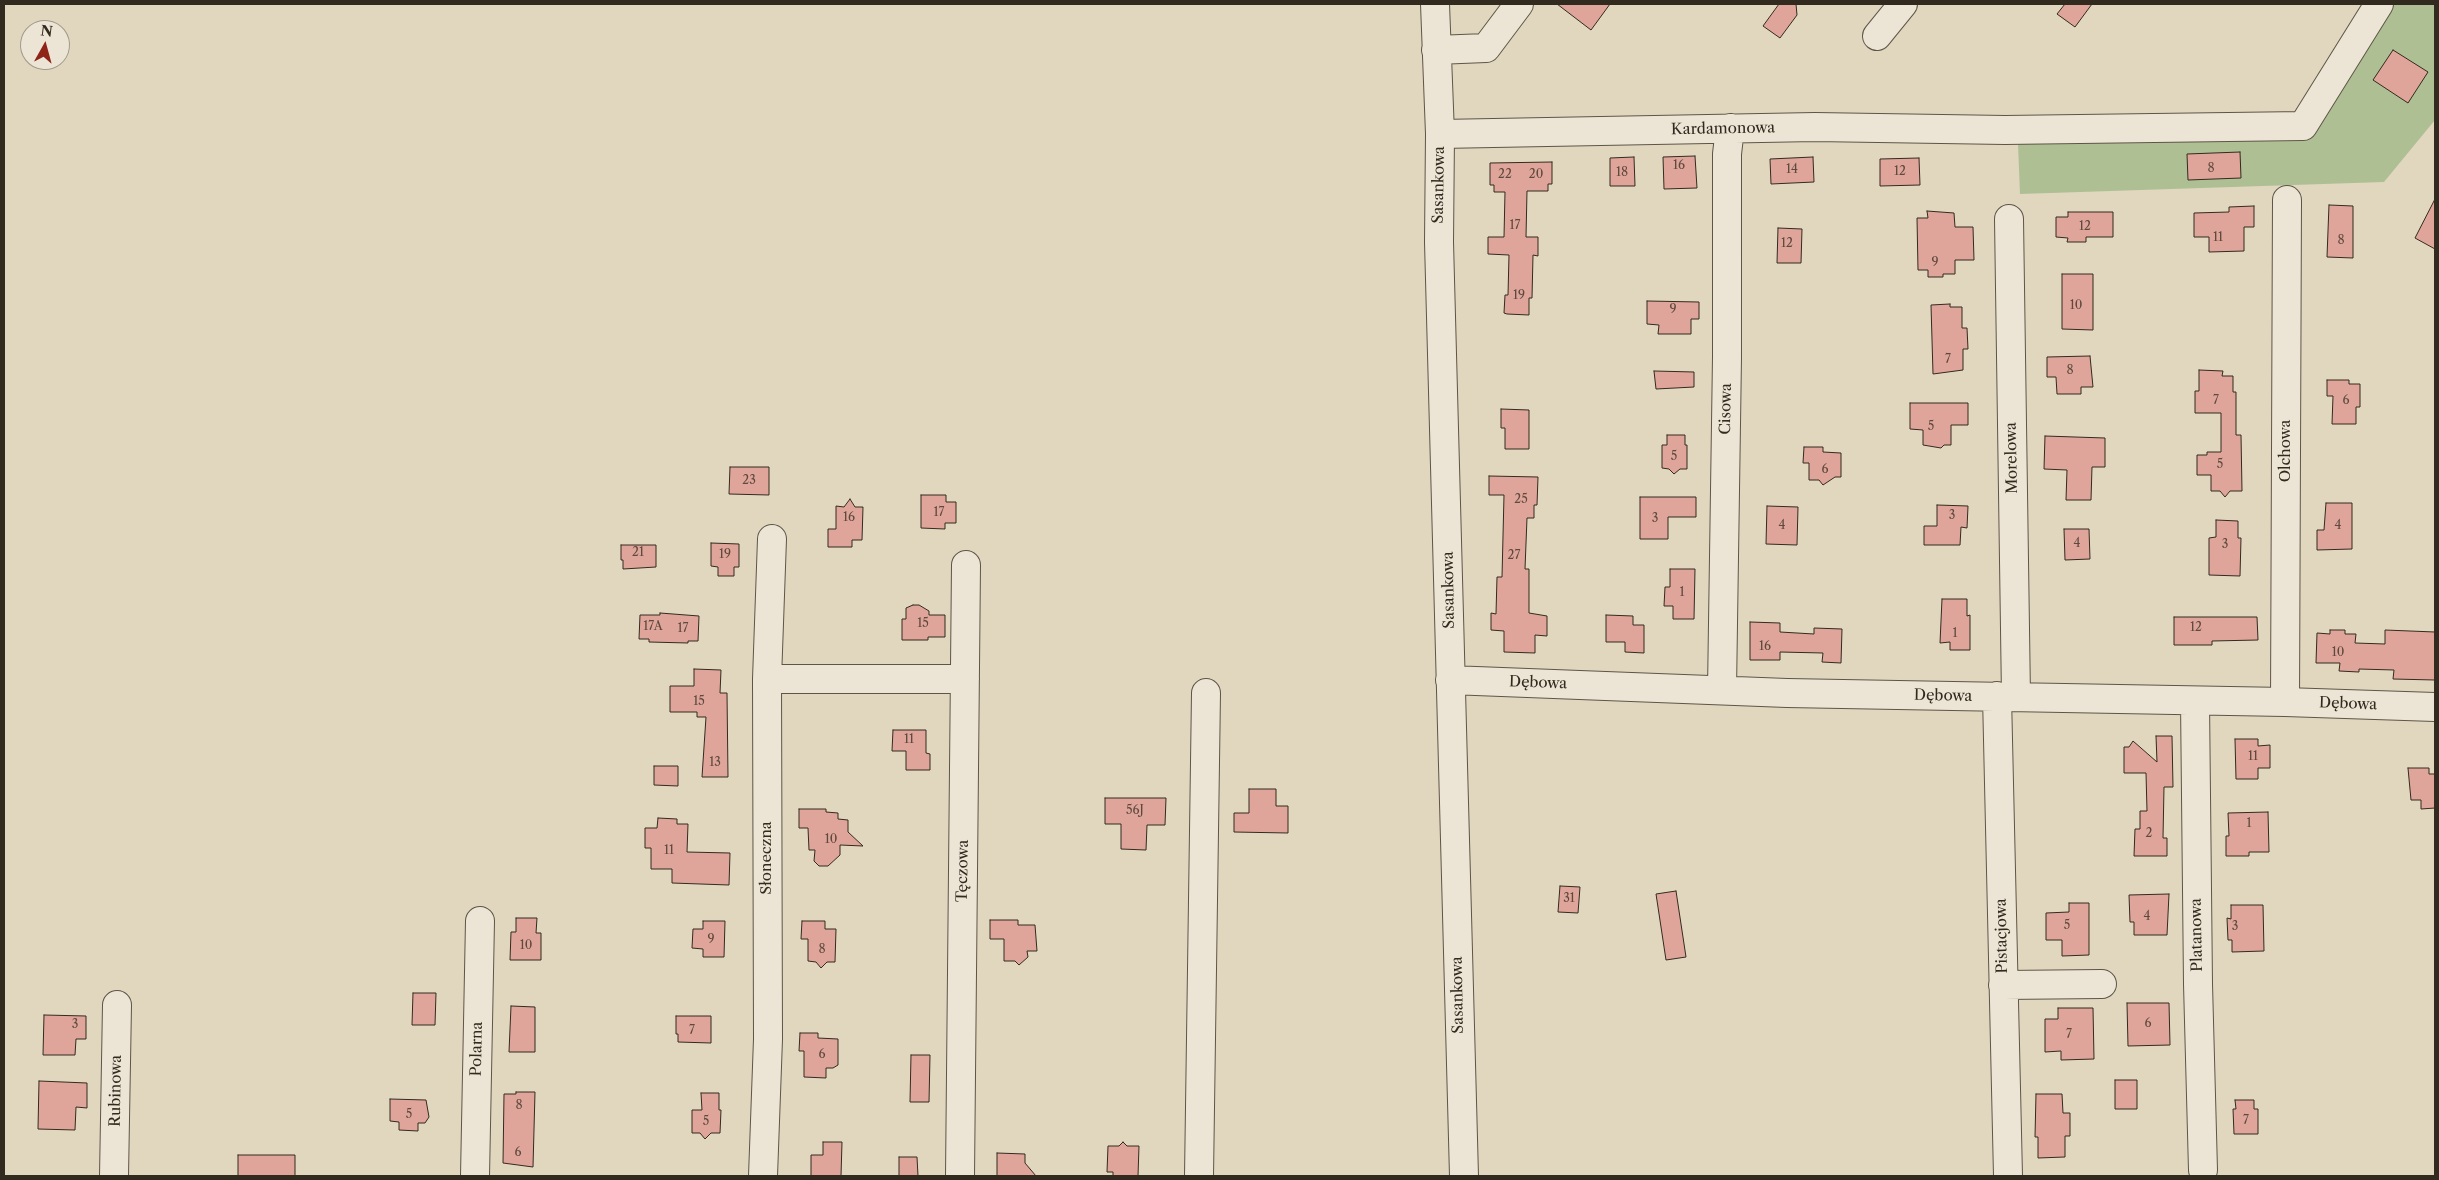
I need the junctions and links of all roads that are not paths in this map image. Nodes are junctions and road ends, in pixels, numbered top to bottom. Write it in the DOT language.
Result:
graph roads {
  1 [pos="1435,4"];
  2 [pos="1518,4"];
  3 [pos="1903,4"];
  4 [pos="2379,4"];
  5 [pos="1877,36"];
  6 [pos="1436,50"];
  7 [pos="1730,128"];
  8 [pos="1440,134"];
  9 [pos="2287,200"];
  10 [pos="2009,219"];
  11 [pos="772,539"];
  12 [pos="966,565"];
  13 [pos="767,679"];
  14 [pos="965,679"];
  15 [pos="1450,680"];
  16 [pos="1722,690"];
  17 [pos="1206,693"];
  18 [pos="2006,697"];
  19 [pos="2195,701"];
  20 [pos="2284,702"];
  21 [pos="2435,707"];
  22 [pos="480,921"];
  23 [pos="2102,984"];
  24 [pos="2003,985"];
  25 [pos="117,1005"];
  26 [pos="2203,1170"];
  27 [pos="114,1176"];
  28 [pos="475,1176"];
  29 [pos="763,1176"];
  30 [pos="960,1176"];
  31 [pos="1199,1176"];
  32 [pos="1464,1176"];
  33 [pos="2008,1176"];
  1 -- 6 [label="street, Sasankowa"];
  2 -- 6 [label="street"];
  3 -- 5 [label="street"];
  4 -- 7 [label="street, Kardamonowa"];
  6 -- 8 [label="street, Sasankowa"];
  7 -- 8 [label="street, Kardamonowa"];
  7 -- 16 [label="street, Cisowa"];
  8 -- 15 [label="street, Sasankowa"];
  9 -- 20 [label="street, Olchowa"];
  10 -- 18 [label="street, Morelowa"];
  11 -- 13 [label="street, Słoneczna"];
  12 -- 14 [label="street, Tęczowa"];
  13 -- 14 [label="street"];
  13 -- 29 [label="street, Słoneczna"];
  14 -- 30 [label="street, Tęczowa"];
  15 -- 16 [label="street, Dębowa"];
  15 -- 32 [label="street, Sasankowa"];
  16 -- 18 [label="street, Dębowa"];
  17 -- 31 [label="street"];
  18 -- 19 [label="street, Dębowa"];
  18 -- 24 [label="street, Pistacjowa"];
  19 -- 20 [label="street, Dębowa"];
  19 -- 26 [label="street, Platanowa"];
  20 -- 21 [label="street, Dębowa"];
  22 -- 28 [label="street, Polarna"];
  23 -- 24 [label="street"];
  24 -- 33 [label="street, Pistacjowa"];
  25 -- 27 [label="street, Rubinowa"];
}
